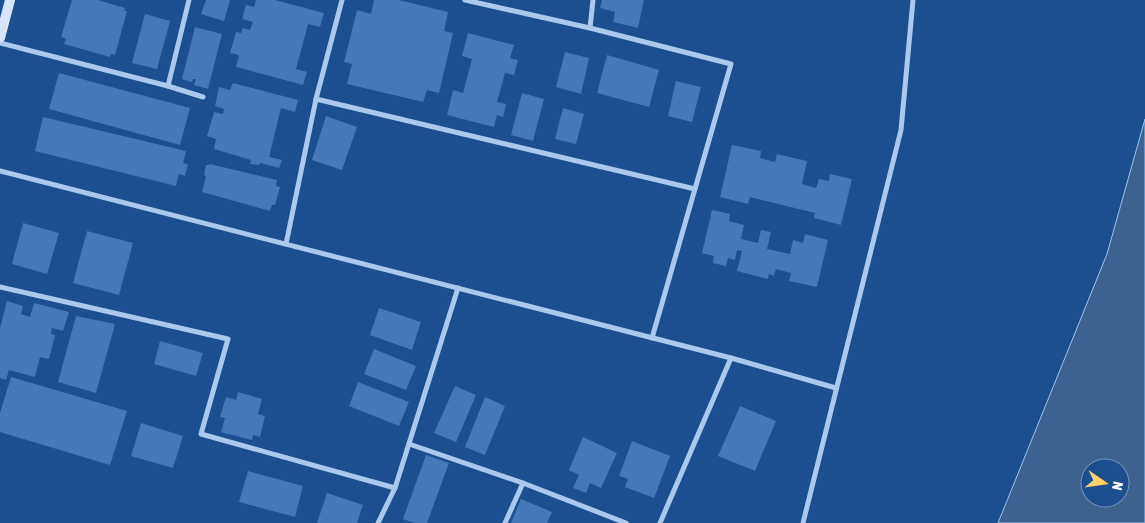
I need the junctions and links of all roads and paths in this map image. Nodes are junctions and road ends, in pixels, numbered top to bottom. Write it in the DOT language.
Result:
graph roads {
  1 [pos="10,0"];
  2 [pos="190,0"];
  3 [pos="342,0"];
  4 [pos="465,0"];
  5 [pos="593,0"];
  6 [pos="913,0"];
  7 [pos="590,28"];
  8 [pos="0,38"];
  9 [pos="0,43"];
  10 [pos="168,86"];
  11 [pos="203,97"];
  12 [pos="316,99"];
  13 [pos="0,171"];
  14 [pos="695,189"];
  15 [pos="286,244"];
  16 [pos="0,287"];
  17 [pos="458,288"];
  18 [pos="652,338"];
  19 [pos="731,358"];
  20 [pos="836,388"];
  21 [pos="409,444"];
  22 [pos="523,483"];
  23 [pos="394,488"];
  24 [pos="378,523"];
  25 [pos="505,523"];
  26 [pos="626,523"];
  27 [pos="660,523"];
  28 [pos="802,523"];
  1 -- 8 [label="main road"];
  2 -- 10 [label="street"];
  3 -- 12 [label="street"];
  4 -- 7 [label="street"];
  5 -- 7 [label="street"];
  6 -- 20 [label="street"];
  7 -- 14 [label="street"];
  9 -- 10 [label="street"];
  10 -- 11 [label="street"];
  12 -- 14 [label="street"];
  12 -- 15 [label="street"];
  13 -- 15 [label="street"];
  14 -- 18 [label="street"];
  15 -- 17 [label="street"];
  16 -- 23 [label="street"];
  17 -- 18 [label="street"];
  17 -- 21 [label="street"];
  18 -- 19 [label="street"];
  19 -- 20 [label="street"];
  19 -- 27 [label="street"];
  20 -- 28 [label="street"];
  21 -- 22 [label="street"];
  21 -- 23 [label="street"];
  22 -- 25 [label="street"];
  22 -- 26 [label="street"];
  23 -- 24 [label="street"];
}
